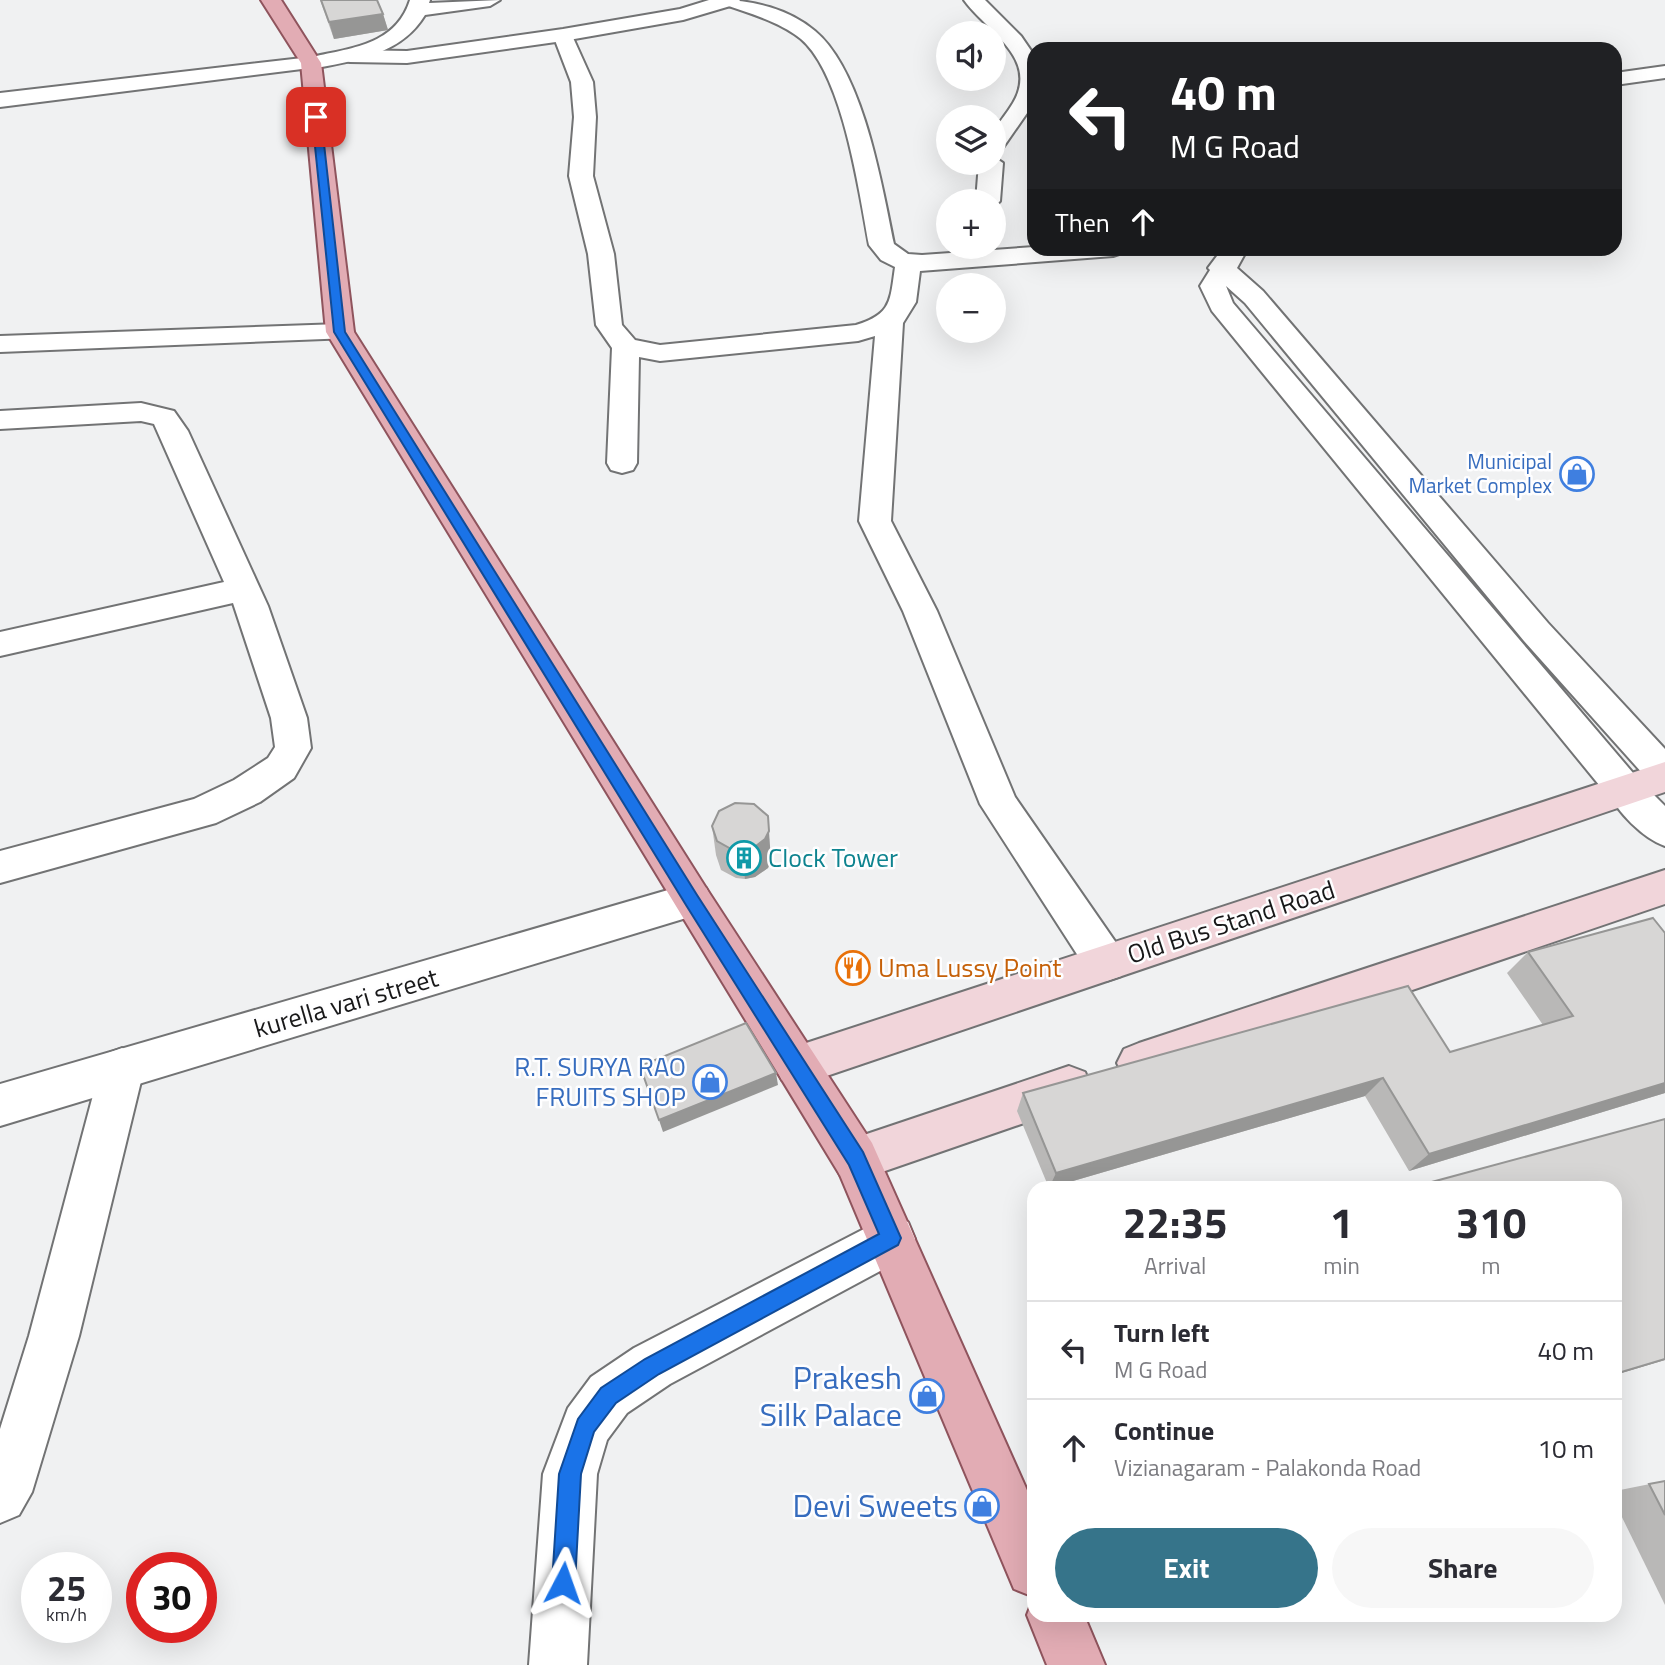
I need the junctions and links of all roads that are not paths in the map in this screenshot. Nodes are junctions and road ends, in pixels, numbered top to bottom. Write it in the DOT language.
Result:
graph roads {
  1 [pos="271,0"];
  2 [pos="489,0"];
  3 [pos="730,0"];
  4 [pos="974,0"];
  5 [pos="419,5"];
  6 [pos="564,36"];
  7 [pos="350,56"];
  8 [pos="1027,62"];
  9 [pos="311,63"];
  10 [pos="1665,72"];
  11 [pos="1622,78"];
  12 [pos="1027,95"];
  13 [pos="0,100"];
  14 [pos="1006,126"];
  15 [pos="1006,245"];
  16 [pos="1027,246"];
  17 [pos="936,257"];
  18 [pos="1228,258"];
  19 [pos="908,263"];
  20 [pos="890,322"];
  21 [pos="340,332"];
  22 [pos="0,344"];
  23 [pos="626,346"];
  24 [pos="0,420"];
  25 [pos="622,464"];
  26 [pos="243,589"];
  27 [pos="0,644"];
  28 [pos="1665,776"];
  29 [pos="1626,791"];
  30 [pos="1665,830"];
  31 [pos="0,867"];
  32 [pos="1665,887"];
  33 [pos="692,900"];
  34 [pos="1106,963"];
  35 [pos="797,1066"];
  36 [pos="122,1069"];
  37 [pos="0,1105"];
  38 [pos="856,1158"];
  39 [pos="891,1238"];
  40 [pos="0,1496"];
  41 [pos="1027,1553"];
  42 [pos="1058,1622"];
  43 [pos="558,1665"];
  44 [pos="1076,1665"];
  1 -- 9 [label="main road"];
  2 -- 5 [label="street"];
  3 -- 6 [label="street"];
  3 -- 19 [label="street"];
  4 -- 8 [label="street"];
  5 -- 7 [label="street"];
  6 -- 7 [label="street"];
  6 -- 23 [label="street"];
  7 -- 9 [label="street"];
  9 -- 13 [label="street"];
  9 -- 21 [label="main road"];
  10 -- 11 [label="street"];
  12 -- 14 [label="street"];
  15 -- 16 [label="street"];
  17 -- 19 [label="street"];
  18 -- 28 [label="street"];
  18 -- 29 [label="street"];
  19 -- 20 [label="street"];
  20 -- 23 [label="street"];
  20 -- 34 [label="street"];
  21 -- 22 [label="street"];
  21 -- 33 [label="main road"];
  23 -- 25 [label="street"];
  24 -- 26 [label="street"];
  26 -- 27 [label="street"];
  26 -- 31 [label="street"];
  28 -- 29 [label="main road, Old Bus Stand Road"];
  29 -- 30 [label="street"];
  29 -- 34 [label="main road, Old Bus Stand Road"];
  32 -- 38 [label="main road"];
  33 -- 35 [label="main road"];
  33 -- 36 [label="street, kurella vari street"];
  34 -- 35 [label="main road, Old Bus Stand Road"];
  35 -- 38 [label="main road"];
  36 -- 37 [label="street, kurella vari street"];
  36 -- 40 [label="street"];
  38 -- 39 [label="main road"];
  39 -- 41 [label="main road"];
  39 -- 43 [label="street"];
  42 -- 44 [label="main road"];
}
